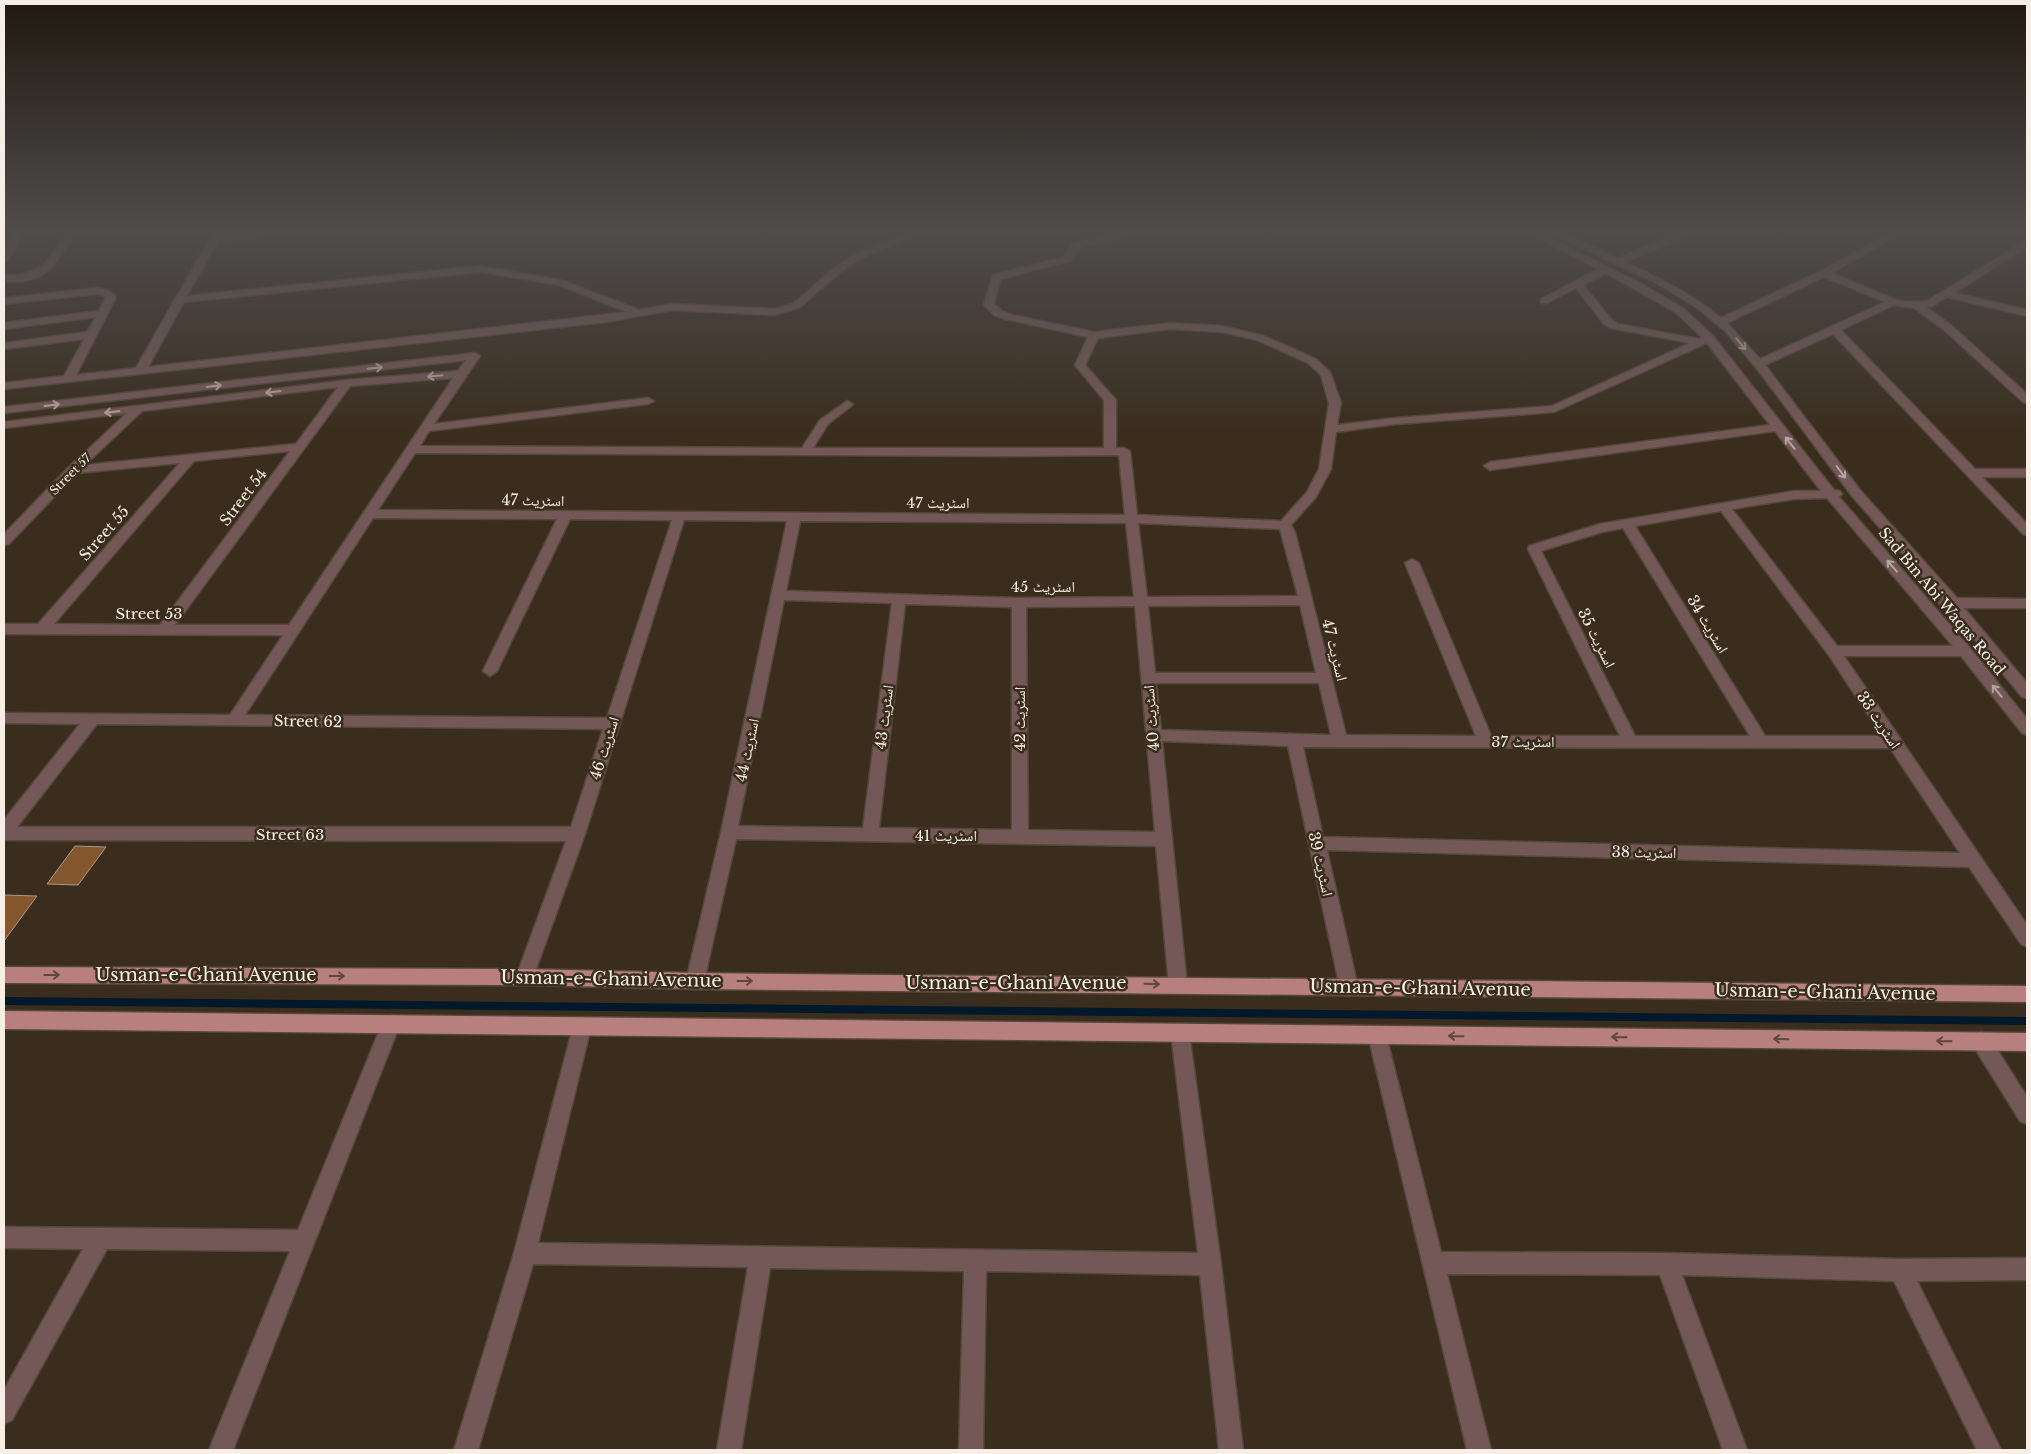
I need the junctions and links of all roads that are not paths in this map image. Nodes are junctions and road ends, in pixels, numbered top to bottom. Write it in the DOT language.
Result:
graph roads {
  1 [pos="24,299"];
  2 [pos="110,299"];
  3 [pos="190,299"];
  4 [pos="601,299"];
  5 [pos="802,299"];
  6 [pos="991,299"];
  7 [pos="1589,299"];
  8 [pos="1660,299"];
  9 [pos="1688,299"];
  10 [pos="1769,299"];
  11 [pos="1886,299"];
  12 [pos="1938,299"];
  13 [pos="1967,299"];
  14 [pos="179,300"];
  15 [pos="4,301"];
  16 [pos="1893,302"];
  17 [pos="2027,302"];
  18 [pos="1917,305"];
  19 [pos="2014,310"];
  20 [pos="635,312"];
  21 [pos="103,313"];
  22 [pos="2027,313"];
  23 [pos="1720,322"];
  24 [pos="4,326"];
  25 [pos="1834,329"];
  26 [pos="91,335"];
  27 [pos="1094,335"];
  28 [pos="1705,340"];
  29 [pos="4,346"];
  30 [pos="1759,364"];
  31 [pos="140,371"];
  32 [pos="461,374"];
  33 [pos="68,379"];
  34 [pos="347,383"];
  35 [pos="4,386"];
  36 [pos="2027,400"];
  37 [pos="648,401"];
  38 [pos="847,404"];
  39 [pos="138,409"];
  40 [pos="4,410"];
  41 [pos="16,424"];
  42 [pos="4,425"];
  43 [pos="1778,427"];
  44 [pos="426,428"];
  45 [pos="1330,429"];
  46 [pos="4,435"];
  47 [pos="300,447"];
  48 [pos="412,449"];
  49 [pos="1117,451"];
  50 [pos="805,452"];
  51 [pos="190,459"];
  52 [pos="1490,466"];
  53 [pos="73,470"];
  54 [pos="1974,473"];
  55 [pos="2027,473"];
  56 [pos="1856,493"];
  57 [pos="1831,495"];
  58 [pos="1723,506"];
  59 [pos="369,514"];
  60 [pos="565,516"];
  61 [pos="679,517"];
  62 [pos="794,518"];
  63 [pos="1130,519"];
  64 [pos="1627,524"];
  65 [pos="1284,525"];
  66 [pos="2027,530"];
  67 [pos="4,541"];
  68 [pos="1412,563"];
  69 [pos="780,595"];
  70 [pos="899,599"];
  71 [pos="1305,600"];
  72 [pos="1141,602"];
  73 [pos="1019,603"];
  74 [pos="1924,603"];
  75 [pos="1953,603"];
  76 [pos="2027,603"];
  77 [pos="4,629"];
  78 [pos="42,629"];
  79 [pos="164,630"];
  80 [pos="293,630"];
  81 [pos="1833,651"];
  82 [pos="1965,651"];
  83 [pos="490,671"];
  84 [pos="1147,678"];
  85 [pos="1324,678"];
  86 [pos="2027,693"];
  87 [pos="4,718"];
  88 [pos="93,719"];
  89 [pos="234,720"];
  90 [pos="612,724"];
  91 [pos="2027,729"];
  92 [pos="1152,734"];
  93 [pos="1294,740"];
  94 [pos="1340,741"];
  95 [pos="1486,741"];
  96 [pos="1631,742"];
  97 [pos="1761,742"];
  98 [pos="1894,742"];
  99 [pos="729,832"];
  100 [pos="4,833"];
  101 [pos="576,834"];
  102 [pos="870,834"];
  103 [pos="1020,836"];
  104 [pos="1163,839"];
  105 [pos="1316,843"];
  106 [pos="1972,860"];
  107 [pos="2027,939"];
  108 [pos="4,975"];
  109 [pos="525,977"];
  110 [pos="695,981"];
  111 [pos="1178,985"];
  112 [pos="1349,988"];
  113 [pos="2027,994"];
  114 [pos="4,1020"];
  115 [pos="391,1024"];
  116 [pos="582,1026"];
  117 [pos="1180,1033"];
  118 [pos="1377,1035"];
  119 [pos="1981,1042"];
  120 [pos="2027,1042"];
  121 [pos="2027,1114"];
  122 [pos="4,1237"];
  123 [pos="101,1238"];
  124 [pos="306,1241"];
  125 [pos="525,1253"];
  126 [pos="761,1256"];
  127 [pos="975,1260"];
  128 [pos="1432,1263"];
  129 [pos="1210,1264"];
  130 [pos="1667,1264"];
  131 [pos="2027,1269"];
  132 [pos="1900,1270"];
  133 [pos="4,1412"];
  134 [pos="221,1450"];
  135 [pos="466,1450"];
  136 [pos="729,1450"];
  137 [pos="972,1450"];
  138 [pos="1231,1450"];
  139 [pos="1479,1450"];
  140 [pos="1735,1450"];
  141 [pos="1989,1450"];
  1 -- 15 [label="street"];
  2 -- 21 [label="street"];
  3 -- 14 [label="street"];
  4 -- 20 [label="street"];
  5 -- 20 [label="street"];
  6 -- 27 [label="street"];
  7 -- 28 [label="street"];
  8 -- 28 [label="street, Sad Bin Abi Waqas Road"];
  9 -- 23 [label="street, Sad Bin Abi Waqas Road"];
  10 -- 23 [label="street"];
  11 -- 16 [label="street"];
  12 -- 18 [label="street"];
  13 -- 19 [label="street"];
  14 -- 31 [label="street"];
  16 -- 18 [label="street"];
  16 -- 25 [label="street"];
  17 -- 19 [label="street"];
  18 -- 36 [label="street"];
  19 -- 22 [label="street"];
  20 -- 31 [label="street"];
  21 -- 24 [label="street"];
  21 -- 26 [label="street"];
  23 -- 30 [label="street, Sad Bin Abi Waqas Road, one-way"];
  25 -- 30 [label="street"];
  25 -- 54 [label="street"];
  26 -- 29 [label="street"];
  26 -- 33 [label="street"];
  27 -- 45 [label="street"];
  27 -- 49 [label="street, اسٹریٹ 40"];
  28 -- 43 [label="street, Sad Bin Abi Waqas Road"];
  28 -- 45 [label="street"];
  30 -- 56 [label="street, Sad Bin Abi Waqas Road, one-way"];
  31 -- 33 [label="street"];
  32 -- 34 [label="street, one-way"];
  40 -- 32 [label="street, one-way"];
  32 -- 44 [label="street"];
  33 -- 35 [label="street"];
  34 -- 39 [label="street, one-way"];
  34 -- 47 [label="street, Street 54"];
  37 -- 44 [label="street"];
  38 -- 50 [label="street"];
  39 -- 41 [label="street, one-way"];
  39 -- 53 [label="street, Street 57"];
  41 -- 42 [label="street"];
  41 -- 46 [label="street"];
  43 -- 52 [label="street"];
  57 -- 43 [label="street, Sad Bin Abi Waqas Road, one-way"];
  44 -- 48 [label="street"];
  45 -- 65 [label="street"];
  47 -- 51 [label="street"];
  47 -- 79 [label="street, Street 54"];
  48 -- 50 [label="street"];
  48 -- 59 [label="street"];
  49 -- 50 [label="street"];
  49 -- 63 [label="street, اسٹریٹ 40"];
  51 -- 53 [label="street"];
  51 -- 78 [label="street, Street 55"];
  53 -- 67 [label="street, Street 57"];
  54 -- 55 [label="street"];
  54 -- 66 [label="street"];
  56 -- 57 [label="street"];
  56 -- 75 [label="street, Sad Bin Abi Waqas Road"];
  57 -- 58 [label="street"];
  74 -- 57 [label="street, Sad Bin Abi Waqas Road, one-way"];
  58 -- 64 [label="street"];
  58 -- 81 [label="street, اسٹریٹ 33"];
  59 -- 60 [label="street, اسٹریٹ 47"];
  59 -- 80 [label="street"];
  60 -- 61 [label="street, اسٹریٹ 47"];
  60 -- 83 [label="street"];
  61 -- 62 [label="street, اسٹریٹ 47"];
  61 -- 90 [label="street, اسٹریٹ 46"];
  62 -- 63 [label="street, اسٹریٹ 47"];
  62 -- 69 [label="street, اسٹریٹ 44"];
  63 -- 65 [label="street, اسٹریٹ 47"];
  63 -- 72 [label="street, اسٹریٹ 40"];
  64 -- 96 [label="street, اسٹریٹ 35"];
  64 -- 97 [label="street, اسٹریٹ 34"];
  65 -- 71 [label="street, اسٹریٹ 47"];
  68 -- 95 [label="street"];
  69 -- 70 [label="street, اسٹریٹ 45"];
  69 -- 99 [label="street, اسٹریٹ 44"];
  70 -- 73 [label="street, اسٹریٹ 45"];
  70 -- 102 [label="street, اسٹریٹ 43"];
  71 -- 72 [label="street, اسٹریٹ 45"];
  71 -- 85 [label="street, اسٹریٹ 47"];
  72 -- 73 [label="street, اسٹریٹ 45"];
  72 -- 84 [label="street, اسٹریٹ 40"];
  73 -- 103 [label="street, اسٹریٹ 42"];
  74 -- 75 [label="street"];
  74 -- 82 [label="street, Sad Bin Abi Waqas Road"];
  75 -- 76 [label="street"];
  75 -- 86 [label="street, Sad Bin Abi Waqas Road"];
  77 -- 78 [label="street, Street 53"];
  78 -- 79 [label="street, Street 53"];
  79 -- 80 [label="street, Street 53"];
  80 -- 89 [label="street"];
  81 -- 82 [label="street"];
  81 -- 98 [label="street, اسٹریٹ 33"];
  91 -- 82 [label="street, Sad Bin Abi Waqas Road, one-way"];
  84 -- 85 [label="street"];
  84 -- 92 [label="street, اسٹریٹ 40"];
  85 -- 94 [label="street, اسٹریٹ 47"];
  87 -- 88 [label="street, Street 62"];
  88 -- 89 [label="street, Street 62"];
  88 -- 100 [label="street"];
  89 -- 90 [label="street, Street 62"];
  90 -- 101 [label="street, اسٹریٹ 46"];
  92 -- 93 [label="street, اسٹریٹ 37"];
  92 -- 104 [label="street, اسٹریٹ 40"];
  93 -- 94 [label="street, اسٹریٹ 37"];
  93 -- 105 [label="street, اسٹریٹ 39"];
  94 -- 95 [label="street, اسٹریٹ 37"];
  95 -- 96 [label="street, اسٹریٹ 37"];
  96 -- 97 [label="street, اسٹریٹ 37"];
  97 -- 98 [label="street, اسٹریٹ 37"];
  98 -- 106 [label="street, اسٹریٹ 33"];
  99 -- 102 [label="street, اسٹریٹ 41"];
  99 -- 110 [label="street, اسٹریٹ 44"];
  100 -- 101 [label="street, Street 63"];
  101 -- 109 [label="street, اسٹریٹ 46"];
  102 -- 103 [label="street, اسٹریٹ 41"];
  103 -- 104 [label="street, اسٹریٹ 41"];
  104 -- 111 [label="street, اسٹریٹ 40"];
  105 -- 106 [label="street, اسٹریٹ 38"];
  105 -- 112 [label="street, اسٹریٹ 39"];
  106 -- 107 [label="street, اسٹریٹ 33"];
  108 -- 109 [label="main road, Usman-e-Ghani Avenue, one-way"];
  109 -- 110 [label="main road, Usman-e-Ghani Avenue"];
  110 -- 111 [label="main road, Usman-e-Ghani Avenue, one-way"];
  111 -- 112 [label="main road, Usman-e-Ghani Avenue"];
  112 -- 113 [label="main road, Usman-e-Ghani Avenue"];
  114 -- 115 [label="main road"];
  115 -- 116 [label="main road"];
  115 -- 124 [label="street"];
  116 -- 117 [label="main road"];
  116 -- 125 [label="street"];
  117 -- 118 [label="main road"];
  117 -- 129 [label="street"];
  119 -- 118 [label="main road, one-way"];
  118 -- 128 [label="street"];
  119 -- 120 [label="main road"];
  119 -- 121 [label="street"];
  122 -- 123 [label="street"];
  123 -- 124 [label="street"];
  123 -- 133 [label="street"];
  124 -- 134 [label="street"];
  125 -- 126 [label="street"];
  125 -- 135 [label="street"];
  126 -- 127 [label="street"];
  126 -- 136 [label="street"];
  127 -- 129 [label="street"];
  127 -- 137 [label="street"];
  128 -- 130 [label="street"];
  128 -- 139 [label="street"];
  129 -- 138 [label="street"];
  130 -- 132 [label="street"];
  130 -- 140 [label="street"];
  131 -- 132 [label="street"];
  132 -- 141 [label="street"];
}
